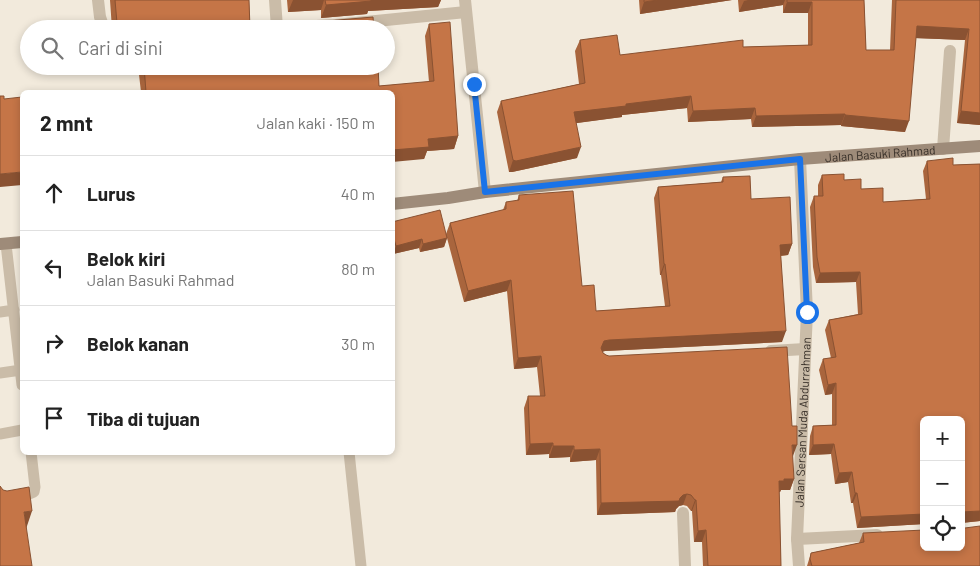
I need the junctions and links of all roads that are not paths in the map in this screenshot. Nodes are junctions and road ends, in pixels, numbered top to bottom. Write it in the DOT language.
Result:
graph roads {
  1 [pos="98,0"];
  2 [pos="275,0"];
  3 [pos="465,6"];
  4 [pos="101,20"];
  5 [pos="273,20"];
  6 [pos="370,20"];
  7 [pos="950,50"];
  8 [pos="980,146"];
  9 [pos="943,149"];
  10 [pos="800,159"];
  11 [pos="485,192"];
  12 [pos="395,204"];
  13 [pos="20,242"];
  14 [pos="3,244"];
  15 [pos="14,310"];
  16 [pos="0,312"];
  17 [pos="806,350"];
  18 [pos="758,352"];
  19 [pos="20,361"];
  20 [pos="20,370"];
  21 [pos="0,374"];
  22 [pos="20,430"];
  23 [pos="0,434"];
  24 [pos="31,455"];
  25 [pos="349,455"];
  26 [pos="0,501"];
  27 [pos="684,514"];
  28 [pos="885,534"];
  29 [pos="797,539"];
  30 [pos="361,566"];
  31 [pos="685,566"];
  32 [pos="799,566"];
  1 -- 4 [label="street"];
  2 -- 5 [label="street"];
  3 -- 6 [label="street"];
  3 -- 11 [label="street"];
  7 -- 9 [label="street"];
  8 -- 9 [label="main road, Jalan Basuki Rahmad"];
  9 -- 10 [label="main road, Jalan Basuki Rahmad"];
  10 -- 11 [label="main road, Jalan Basuki Rahmad"];
  10 -- 17 [label="street, Jalan Sersan Muda Abdurrahman"];
  11 -- 12 [label="main road, Jalan Basuki Rahmad"];
  13 -- 14 [label="main road"];
  14 -- 15 [label="lane"];
  15 -- 16 [label="lane"];
  15 -- 19 [label="lane"];
  17 -- 18 [label="street"];
  17 -- 29 [label="street, Jalan Sersan Muda Abdurrahman"];
  20 -- 21 [label="lane"];
  22 -- 23 [label="lane"];
  24 -- 26 [label="lane"];
  25 -- 30 [label="lane"];
  27 -- 31 [label="street"];
  28 -- 29 [label="street"];
  29 -- 32 [label="street, Jalan Sersan Muda Abdurrahman"];
}
